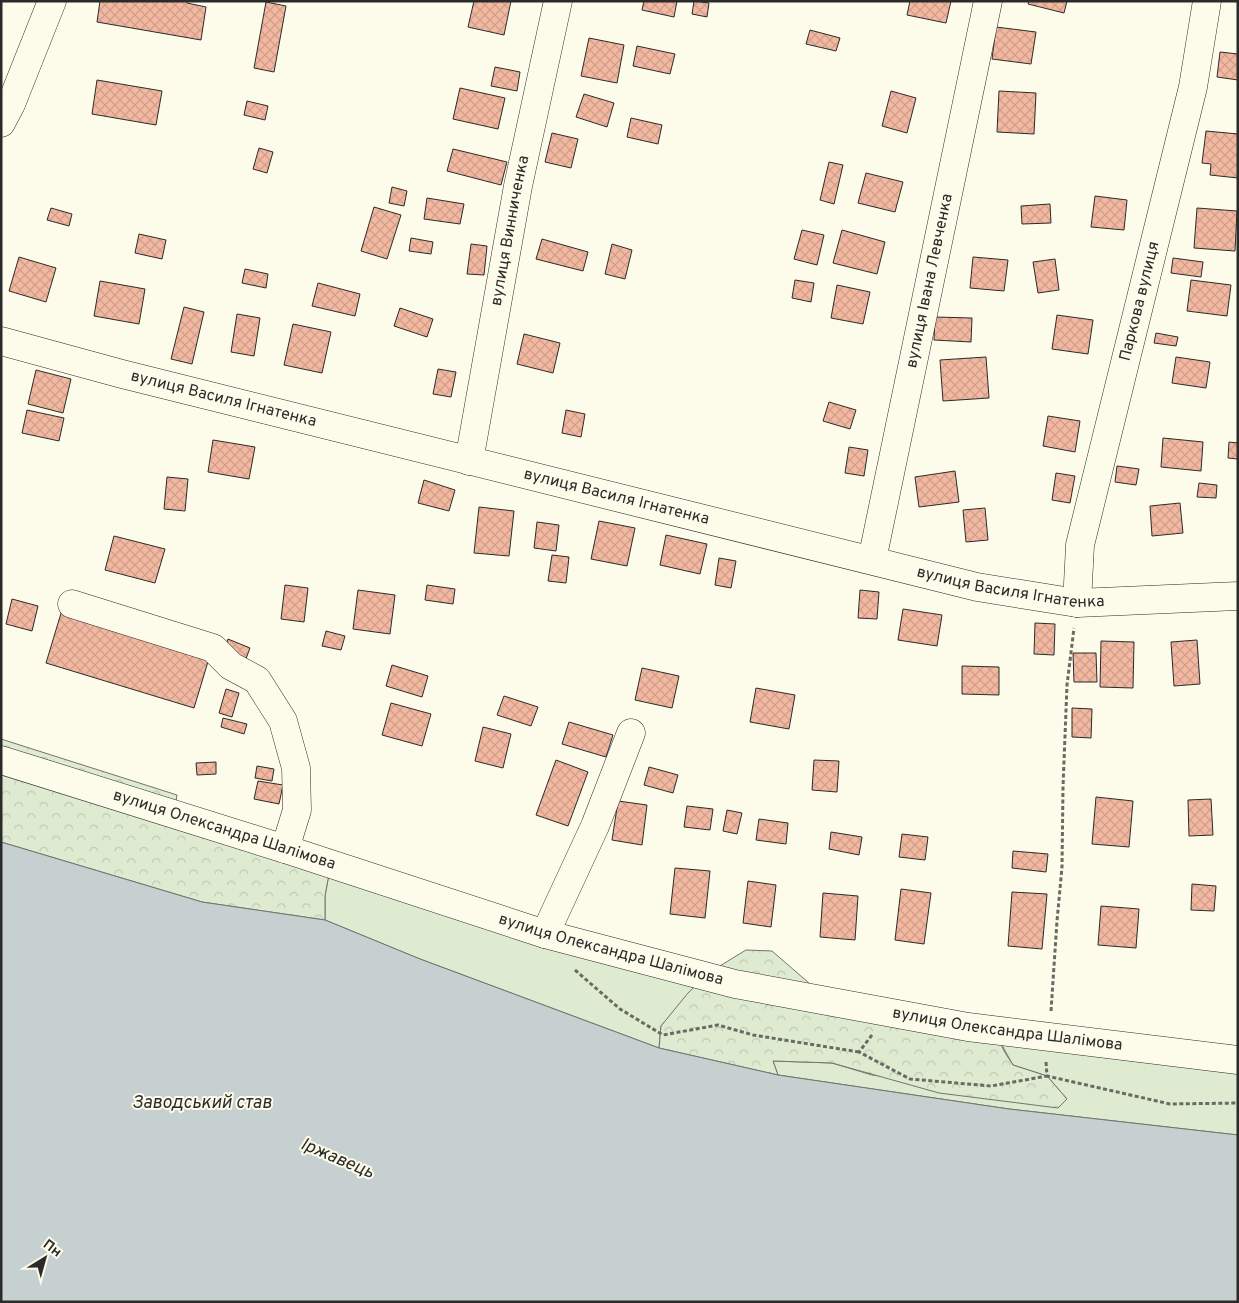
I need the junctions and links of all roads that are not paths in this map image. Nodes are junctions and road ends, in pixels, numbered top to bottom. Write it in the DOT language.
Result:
graph roads {
  1 [pos="52,1"];
  2 [pos="558,1"];
  3 [pos="988,1"];
  4 [pos="1207,1"];
  5 [pos="1,123"];
  6 [pos="1,341"];
  7 [pos="469,461"];
  8 [pos="872,560"];
  9 [pos="1238,596"];
  10 [pos="1077,603"];
  11 [pos="72,604"];
  12 [pos="631,733"];
  13 [pos="1,760"];
  14 [pos="285,848"];
  15 [pos="545,934"];
  16 [pos="1238,1060"];
  1 -- 5 [label="street"];
  2 -- 7 [label="street, вулиця Винниченка"];
  3 -- 8 [label="street, вулиця Івана Левченка"];
  4 -- 10 [label="street, Паркова вулиця"];
  6 -- 7 [label="street, вулиця Василя Ігнатенка"];
  7 -- 8 [label="street, вулиця Василя Ігнатенка"];
  8 -- 10 [label="street, вулиця Василя Ігнатенка"];
  9 -- 10 [label="street, вулиця Василя Ігнатенка"];
  11 -- 14 [label="street"];
  12 -- 15 [label="street"];
  13 -- 14 [label="street, вулиця Олександра Шалімова"];
  14 -- 15 [label="street, вулиця Олександра Шалімова"];
  15 -- 16 [label="street, вулиця Олександра Шалімова"];
}
